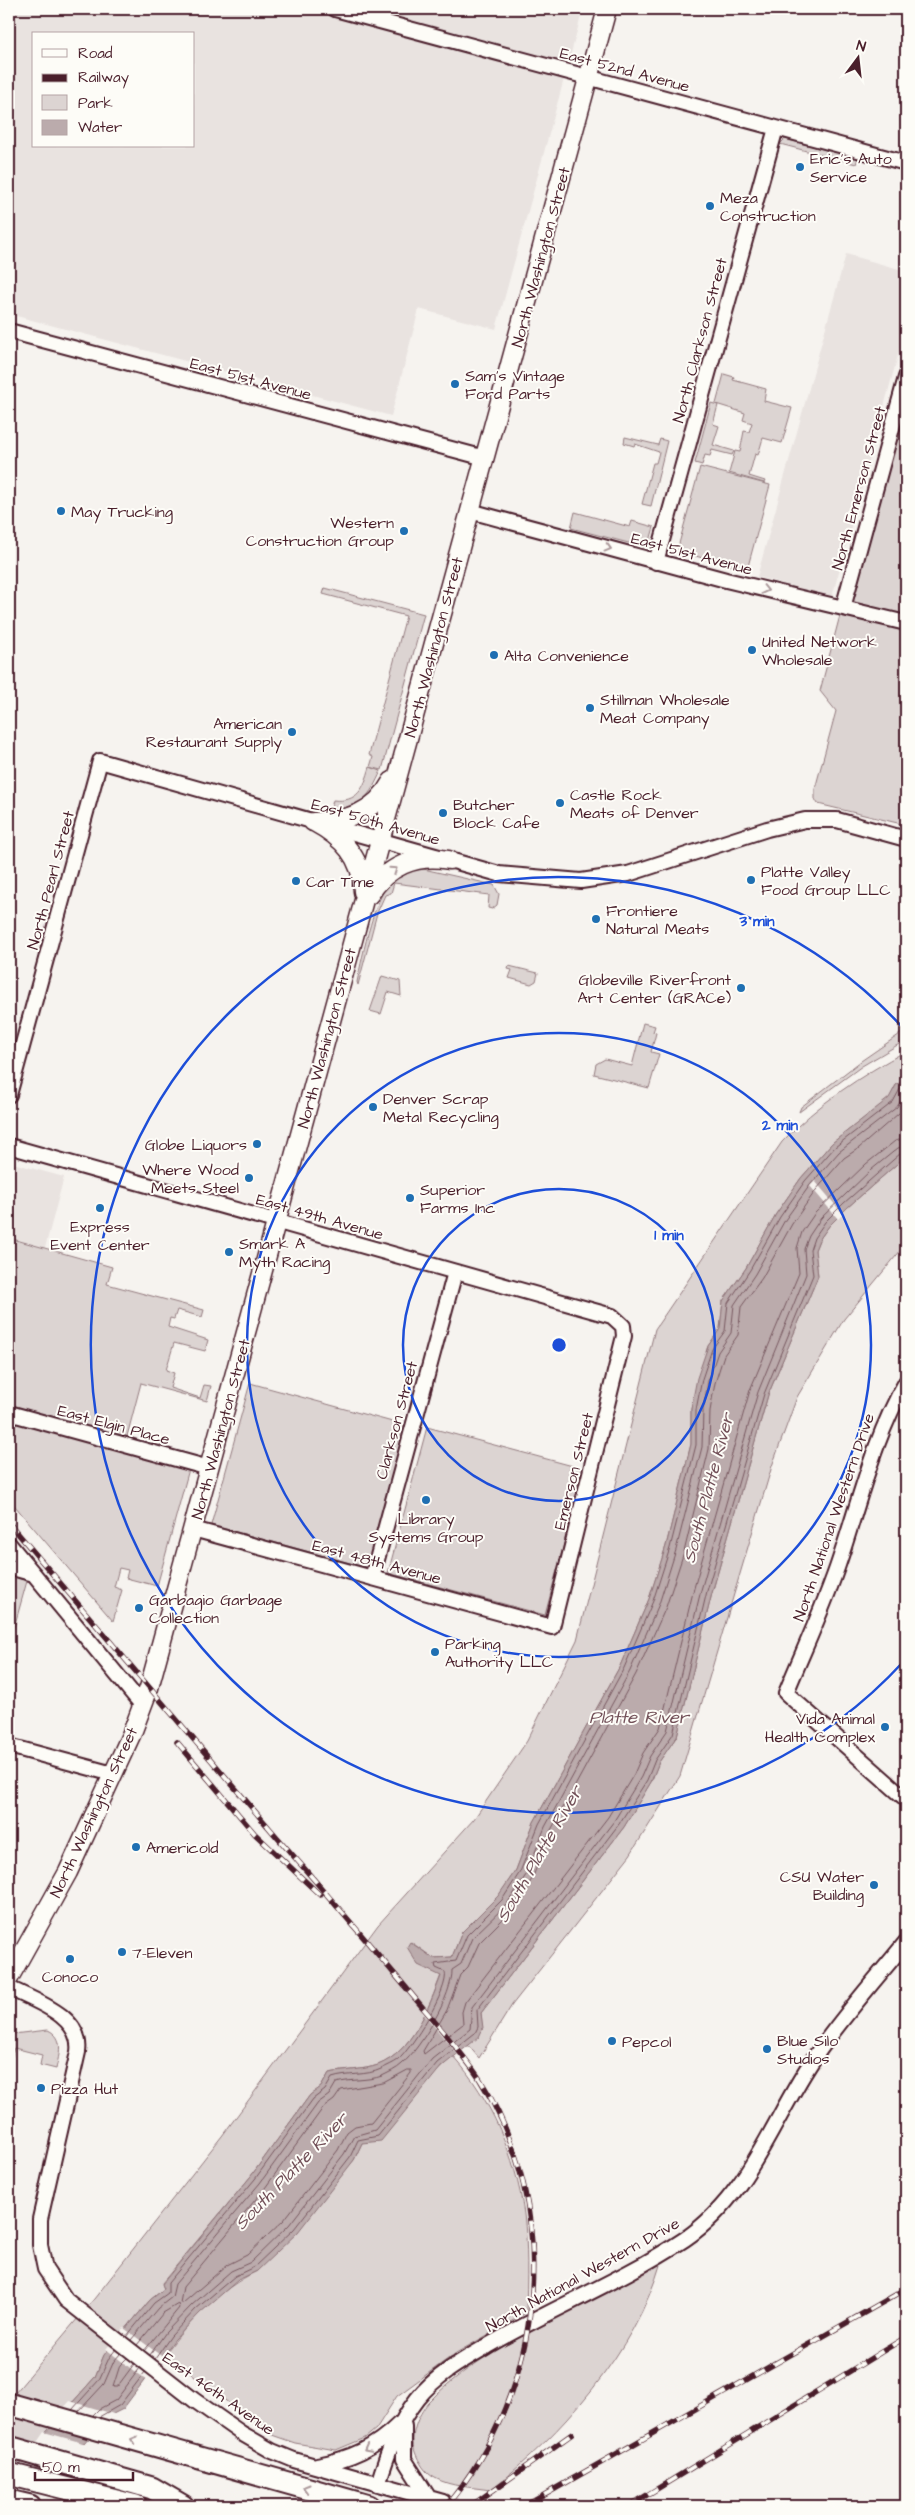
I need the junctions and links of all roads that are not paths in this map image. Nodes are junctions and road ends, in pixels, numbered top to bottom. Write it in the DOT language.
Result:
graph roads {
  1 [pos="335,9"];
  2 [pos="607,9"];
  3 [pos="589,77"];
  4 [pos="776,128"];
  5 [pos="906,162"];
  6 [pos="9,331"];
  7 [pos="906,377"];
  8 [pos="485,458"];
  9 [pos="470,511"];
  10 [pos="656,562"];
  11 [pos="843,608"];
  12 [pos="906,624"];
  13 [pos="100,761"];
  14 [pos="401,764"];
  15 [pos="313,822"];
  16 [pos="906,839"];
  17 [pos="380,841"];
  18 [pos="449,860"];
  19 [pos="362,906"];
  20 [pos="9,1094"];
  21 [pos="9,1146"];
  22 [pos="276,1222"];
  23 [pos="455,1272"];
  24 [pos="621,1323"];
  25 [pos="906,1382"];
  26 [pos="9,1413"];
  27 [pos="209,1468"];
  28 [pos="193,1529"];
  29 [pos="9,1544"];
  30 [pos="9,1567"];
  31 [pos="34,1574"];
  32 [pos="372,1578"];
  33 [pos="552,1627"];
  34 [pos="142,1705"];
  35 [pos="9,1746"];
  36 [pos="112,1774"];
  37 [pos="906,1799"];
  38 [pos="906,1942"];
  39 [pos="9,1978"];
  40 [pos="9,1988"];
  41 [pos="9,2404"];
  42 [pos="404,2418"];
  43 [pos="9,2447"];
  44 [pos="315,2466"];
  45 [pos="9,2474"];
  46 [pos="378,2484"];
  47 [pos="9,2488"];
  48 [pos="9,2501"];
  49 [pos="30,2506"];
  50 [pos="88,2506"];
  51 [pos="136,2506"];
  52 [pos="183,2506"];
  53 [pos="369,2506"];
  1 -- 3 [label="street, East 52nd Avenue"];
  2 -- 3 [label="main road, North Washington Street"];
  3 -- 4 [label="street, East 52nd Avenue"];
  3 -- 8 [label="main road, North Washington Street"];
  4 -- 5 [label="street, East 52nd Avenue"];
  4 -- 10 [label="street, North Clarkson Street"];
  6 -- 8 [label="street, East 51st Avenue"];
  7 -- 11 [label="street, North Emerson Street"];
  8 -- 9 [label="main road, North Washington Street"];
  9 -- 10 [label="street, East 51st Avenue, one-way"];
  9 -- 14 [label="main road, North Washington Street"];
  10 -- 11 [label="street, East 51st Avenue, one-way"];
  11 -- 12 [label="street, East 51st Avenue"];
  13 -- 15 [label="street, East 50th Avenue"];
  13 -- 20 [label="street, North Pearl Street"];
  14 -- 15 [label="main road"];
  14 -- 17 [label="main road, North Washington Street"];
  15 -- 17 [label="street, East 50th Avenue"];
  15 -- 19 [label="main road"];
  16 -- 18 [label="street, East 50th Avenue"];
  17 -- 18 [label="street, East 50th Avenue"];
  17 -- 19 [label="main road, North Washington Street"];
  19 -- 18 [label="main road, one-way"];
  19 -- 22 [label="main road, North Washington Street"];
  21 -- 22 [label="street, East 49th Avenue"];
  22 -- 23 [label="street, East 49th Avenue"];
  22 -- 27 [label="main road, North Washington Street"];
  23 -- 24 [label="street, East 49th Avenue"];
  23 -- 32 [label="street, Clarkson Street"];
  24 -- 33 [label="street, Emerson Street"];
  25 -- 37 [label="street, North National Western Drive"];
  26 -- 27 [label="street, East Elgin Place"];
  27 -- 28 [label="main road, North Washington Street"];
  28 -- 32 [label="street, East 48th Avenue"];
  28 -- 34 [label="main road, North Washington Street"];
  29 -- 31 [label="street"];
  30 -- 31 [label="street"];
  31 -- 34 [label="street"];
  32 -- 33 [label="street, East 48th Avenue"];
  34 -- 36 [label="main road, North Washington Street"];
  35 -- 36 [label="street"];
  36 -- 39 [label="main road, North Washington Street"];
  38 -- 42 [label="street, North National Western Drive"];
  40 -- 44 [label="street, East 46th Avenue"];
  53 -- 41 [label="highway, one-way"];
  42 -- 44 [label="street, one-way"];
  42 -- 46 [label="street, North National Western Drive"];
  42 -- 46 [label="street, East 46th Avenue"];
  43 -- 52 [label="highway"];
  44 -- 46 [label="street, East 46th Avenue"];
  45 -- 51 [label="highway"];
  47 -- 50 [label="highway"];
  48 -- 49 [label="highway"];
}
